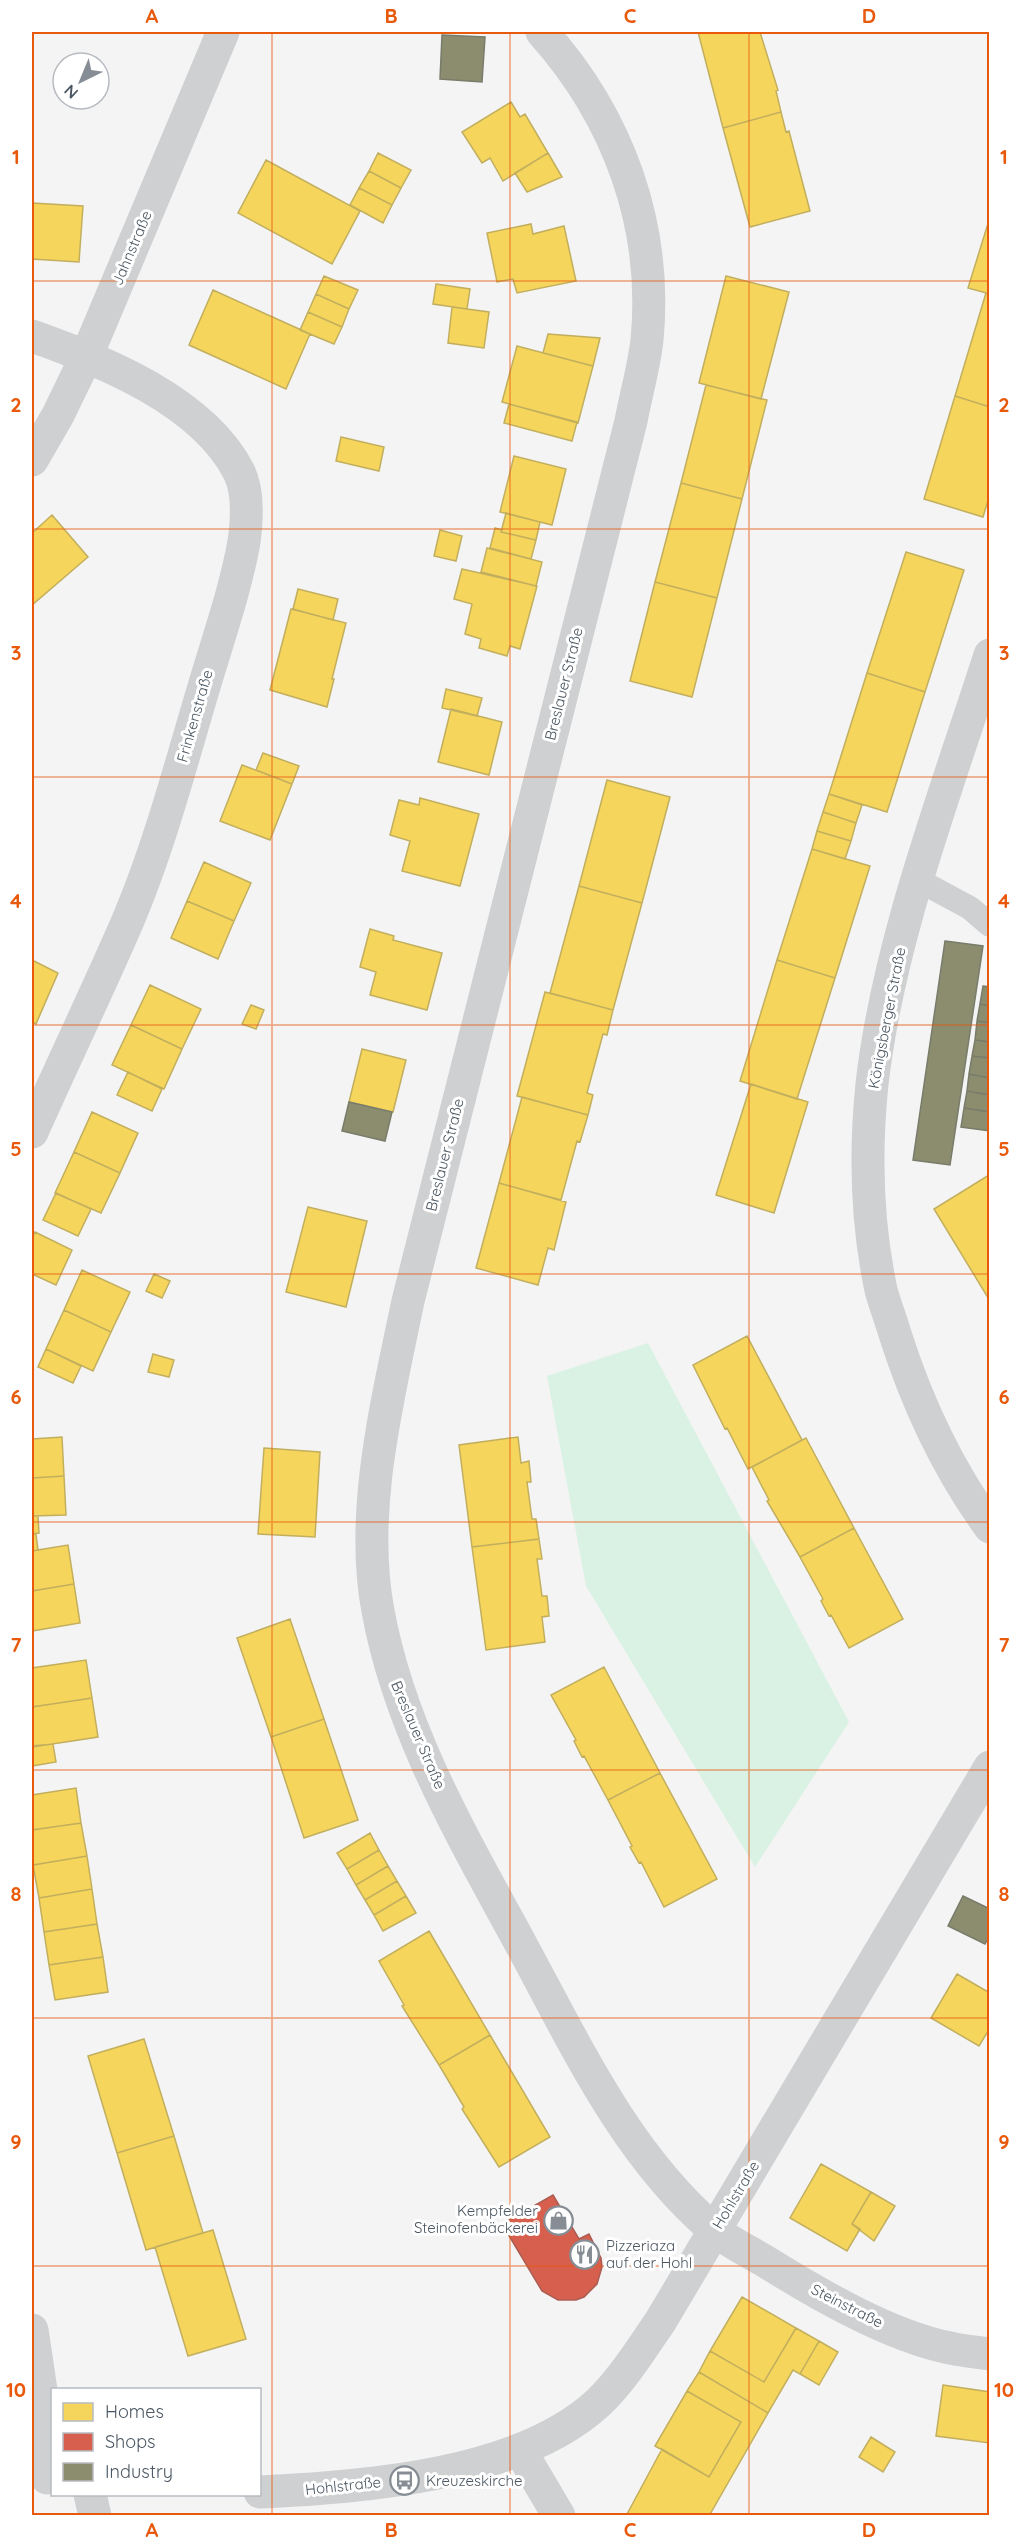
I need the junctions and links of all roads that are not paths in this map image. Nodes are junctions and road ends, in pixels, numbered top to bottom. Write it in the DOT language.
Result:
graph roads {
  1 [pos="223,32"];
  2 [pos="542,32"];
  3 [pos="32,336"];
  4 [pos="87,355"];
  5 [pos="32,460"];
  6 [pos="990,655"];
  7 [pos="918,880"];
  8 [pos="990,925"];
  9 [pos="32,1132"];
  10 [pos="990,1527"];
  11 [pos="990,1767"];
  12 [pos="715,2230"];
  13 [pos="32,2330"];
  14 [pos="990,2354"];
  15 [pos="520,2450"];
  16 [pos="44,2478"];
  17 [pos="261,2492"];
  18 [pos="90,2496"];
  19 [pos="95,2516"];
  20 [pos="559,2516"];
  1 -- 4 [label="street, Jahnstraße"];
  2 -- 12 [label="street, Breslauer Straße"];
  3 -- 4 [label="street, Frinkenstraße"];
  4 -- 5 [label="street, Jahnstraße"];
  4 -- 9 [label="street, Frinkenstraße"];
  6 -- 7 [label="street, Königsberger Straße"];
  7 -- 8 [label="lane"];
  7 -- 10 [label="street, Königsberger Straße"];
  11 -- 12 [label="street, Hohlstraße"];
  12 -- 14 [label="street, Steinstraße"];
  12 -- 15 [label="street, Hohlstraße"];
  13 -- 16 [label="street"];
  15 -- 17 [label="street, Hohlstraße"];
  15 -- 20 [label="street"];
  18 -- 19 [label="street"];
}
